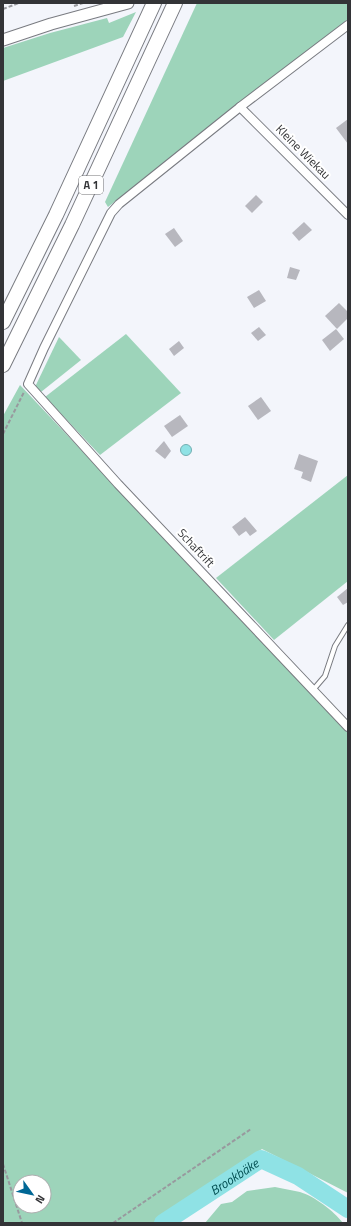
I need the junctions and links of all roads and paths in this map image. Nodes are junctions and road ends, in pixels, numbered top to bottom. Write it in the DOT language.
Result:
graph roads {
  1 [pos="19,3"];
  2 [pos="127,3"];
  3 [pos="154,3"];
  4 [pos="175,3"];
  5 [pos="3,9"];
  6 [pos="348,25"];
  7 [pos="3,40"];
  8 [pos="240,107"];
  9 [pos="348,215"];
  10 [pos="3,322"];
  11 [pos="3,365"];
  12 [pos="28,384"];
  13 [pos="3,434"];
  14 [pos="348,625"];
  15 [pos="313,690"];
  16 [pos="348,727"];
  17 [pos="251,1129"];
  18 [pos="3,1164"];
  19 [pos="22,1223"];
  20 [pos="113,1223"];
  1 -- 5 [label="path"];
  2 -- 7 [label="street"];
  3 -- 10 [label="highway, A 1"];
  4 -- 11 [label="highway, A 1"];
  6 -- 8 [label="street"];
  8 -- 9 [label="street, Kleine Wiekau"];
  8 -- 12 [label="street"];
  12 -- 13 [label="path"];
  12 -- 15 [label="street, Schaftrift"];
  14 -- 15 [label="lane"];
  15 -- 16 [label="street, Schaftrift"];
  17 -- 20 [label="path"];
  18 -- 19 [label="path"];
}
